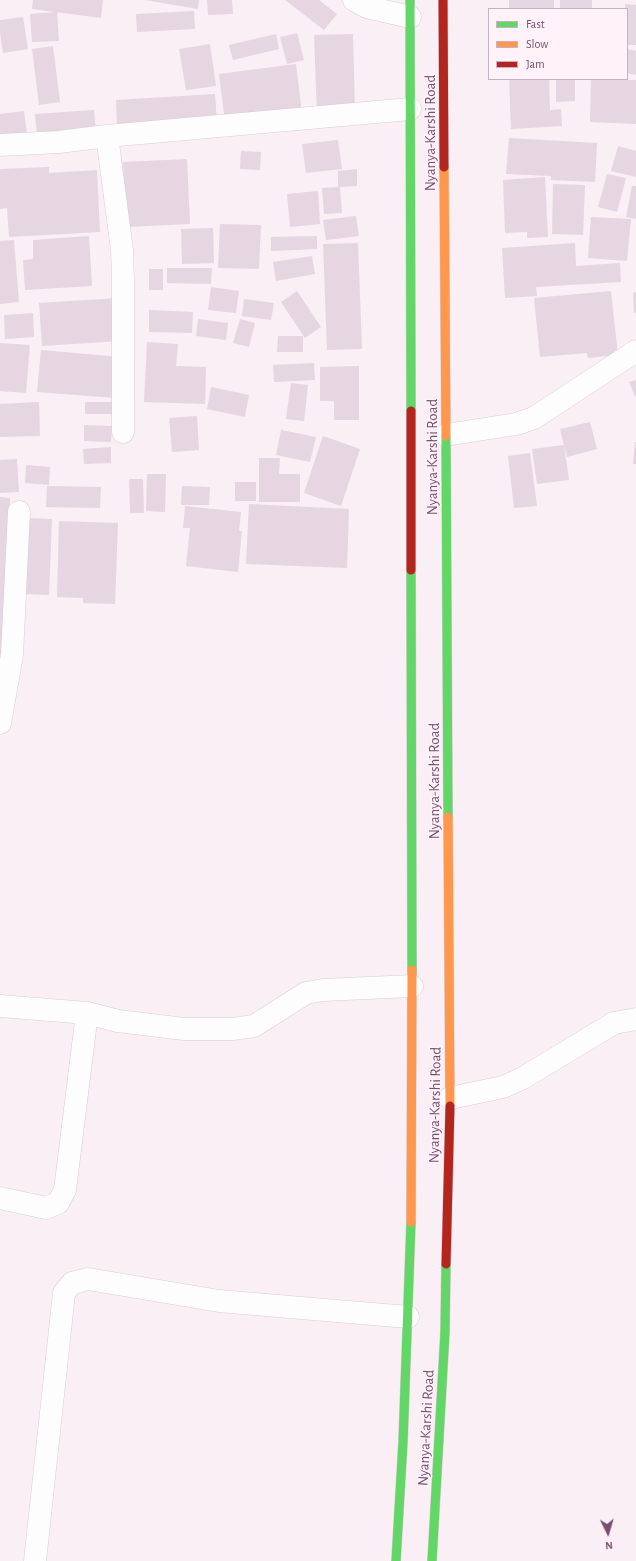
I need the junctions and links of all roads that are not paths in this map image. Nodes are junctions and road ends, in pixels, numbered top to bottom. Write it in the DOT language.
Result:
graph roads {
  1 [pos="354,0"];
  2 [pos="443,0"];
  3 [pos="410,8"];
  4 [pos="410,109"];
  5 [pos="107,136"];
  6 [pos="0,145"];
  7 [pos="636,351"];
  8 [pos="123,432"];
  9 [pos="446,435"];
  10 [pos="19,512"];
  11 [pos="0,723"];
  12 [pos="412,986"];
  13 [pos="0,1006"];
  14 [pos="87,1014"];
  15 [pos="636,1019"];
  16 [pos="450,1098"];
  17 [pos="0,1198"];
  18 [pos="408,1317"];
  19 [pos="35,1561"];
  20 [pos="396,1561"];
  21 [pos="432,1561"];
  1 -- 3 [label="street"];
  2 -- 9 [label="main road, Nyanya-Karshi Road"];
  3 -- 4 [label="main road, Nyanya-Karshi Road"];
  4 -- 5 [label="street"];
  4 -- 12 [label="main road, Nyanya-Karshi Road"];
  5 -- 6 [label="street"];
  5 -- 8 [label="street"];
  7 -- 9 [label="street"];
  9 -- 16 [label="main road, Nyanya-Karshi Road"];
  10 -- 11 [label="street"];
  12 -- 14 [label="street"];
  12 -- 18 [label="main road, Nyanya-Karshi Road"];
  13 -- 14 [label="street"];
  14 -- 17 [label="street"];
  15 -- 16 [label="street"];
  16 -- 21 [label="main road, Nyanya-Karshi Road"];
  18 -- 19 [label="street"];
  18 -- 20 [label="main road, Nyanya-Karshi Road"];
}
